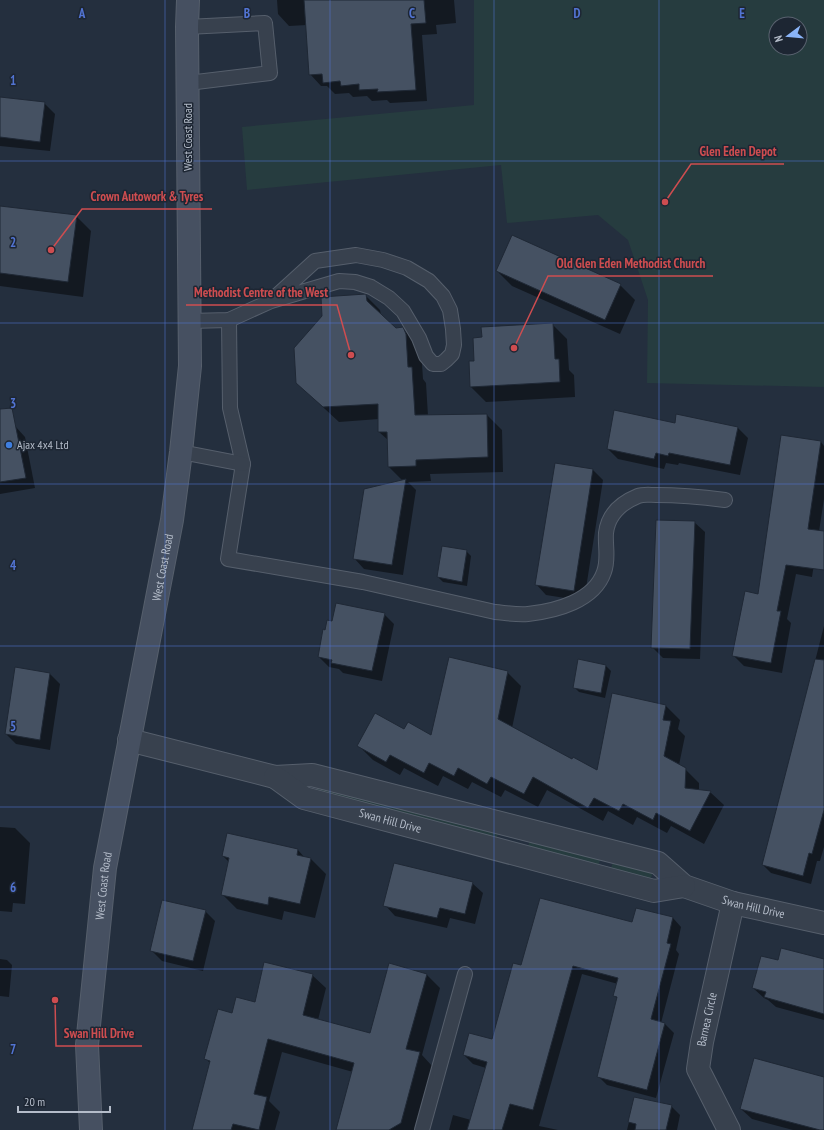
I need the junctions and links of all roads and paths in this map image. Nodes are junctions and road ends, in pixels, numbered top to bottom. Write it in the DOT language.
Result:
graph roads {
  1 [pos="188,0"];
  2 [pos="187,27"];
  3 [pos="188,84"];
  4 [pos="271,301"];
  5 [pos="229,320"];
  6 [pos="189,321"];
  7 [pos="182,452"];
  8 [pos="243,464"];
  9 [pos="725,500"];
  10 [pos="129,740"];
  11 [pos="275,777"];
  12 [pos="517,827"];
  13 [pos="510,853"];
  14 [pos="684,886"];
  15 [pos="734,903"];
  16 [pos="824,924"];
  17 [pos="465,974"];
  18 [pos="91,1130"];
  19 [pos="422,1130"];
  20 [pos="729,1130"];
  1 -- 2 [label="main road, West Coast Road"];
  2 -- 3 [label="main road, West Coast Road"];
  2 -- 3 [label="lane"];
  3 -- 6 [label="main road, West Coast Road"];
  4 -- 4 [label="lane"];
  4 -- 5 [label="lane"];
  5 -- 6 [label="lane"];
  5 -- 8 [label="lane"];
  6 -- 7 [label="main road, West Coast Road"];
  7 -- 8 [label="lane"];
  7 -- 10 [label="main road, West Coast Road"];
  8 -- 9 [label="lane"];
  10 -- 11 [label="street, Swan Hill Drive"];
  10 -- 18 [label="main road, West Coast Road"];
  11 -- 12 [label="street, Swan Hill Drive"];
  11 -- 13 [label="street, Swan Hill Drive"];
  12 -- 13 [label="street"];
  12 -- 14 [label="street, Swan Hill Drive"];
  13 -- 14 [label="street, Swan Hill Drive"];
  14 -- 15 [label="street, Swan Hill Drive"];
  15 -- 16 [label="street, Swan Hill Drive"];
  15 -- 20 [label="street, Barnea Circle"];
  17 -- 19 [label="lane"];
}
